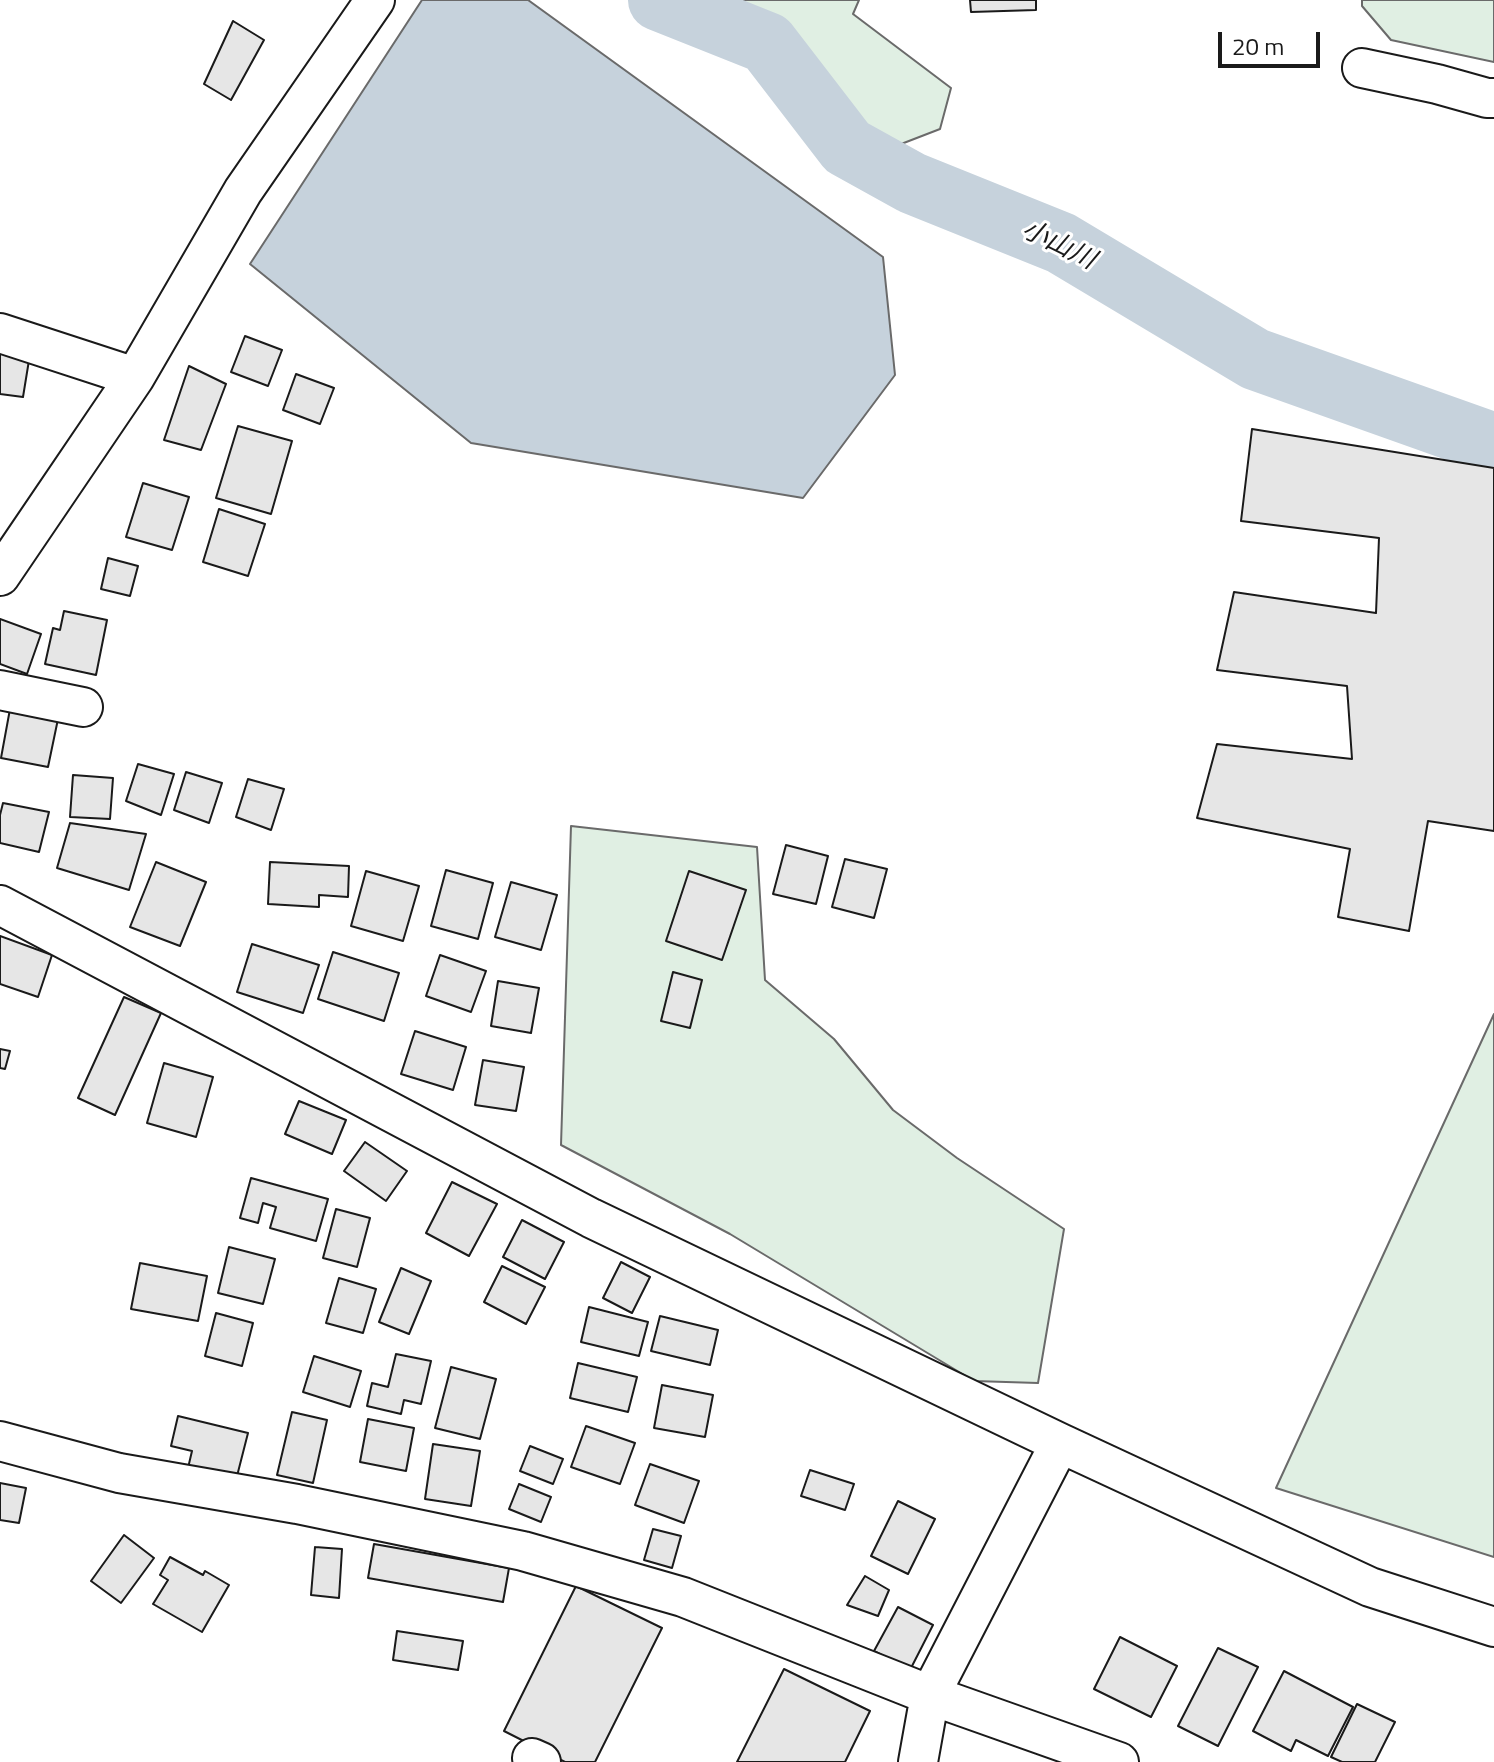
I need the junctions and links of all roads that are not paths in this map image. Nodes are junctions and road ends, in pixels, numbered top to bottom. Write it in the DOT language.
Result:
graph roads {
  1 [pos="375,0"];
  2 [pos="1362,68"];
  3 [pos="1494,98"];
  4 [pos="0,333"];
  5 [pos="135,377"];
  6 [pos="12,536"];
  7 [pos="0,576"];
  8 [pos="0,690"];
  9 [pos="83,707"];
  10 [pos="0,905"];
  11 [pos="0,1441"];
  12 [pos="1060,1443"];
  13 [pos="1494,1627"];
  14 [pos="930,1695"];
  15 [pos="918,1762"];
  16 [pos="1119,1762"];
  1 -- 5 [label="street"];
  2 -- 3 [label="street"];
  4 -- 5 [label="street"];
  5 -- 6 [label="street"];
  6 -- 7 [label="street"];
  8 -- 9 [label="street"];
  10 -- 12 [label="street"];
  11 -- 14 [label="street"];
  12 -- 13 [label="street"];
  12 -- 14 [label="street"];
  14 -- 15 [label="street"];
  14 -- 16 [label="street"];
}
